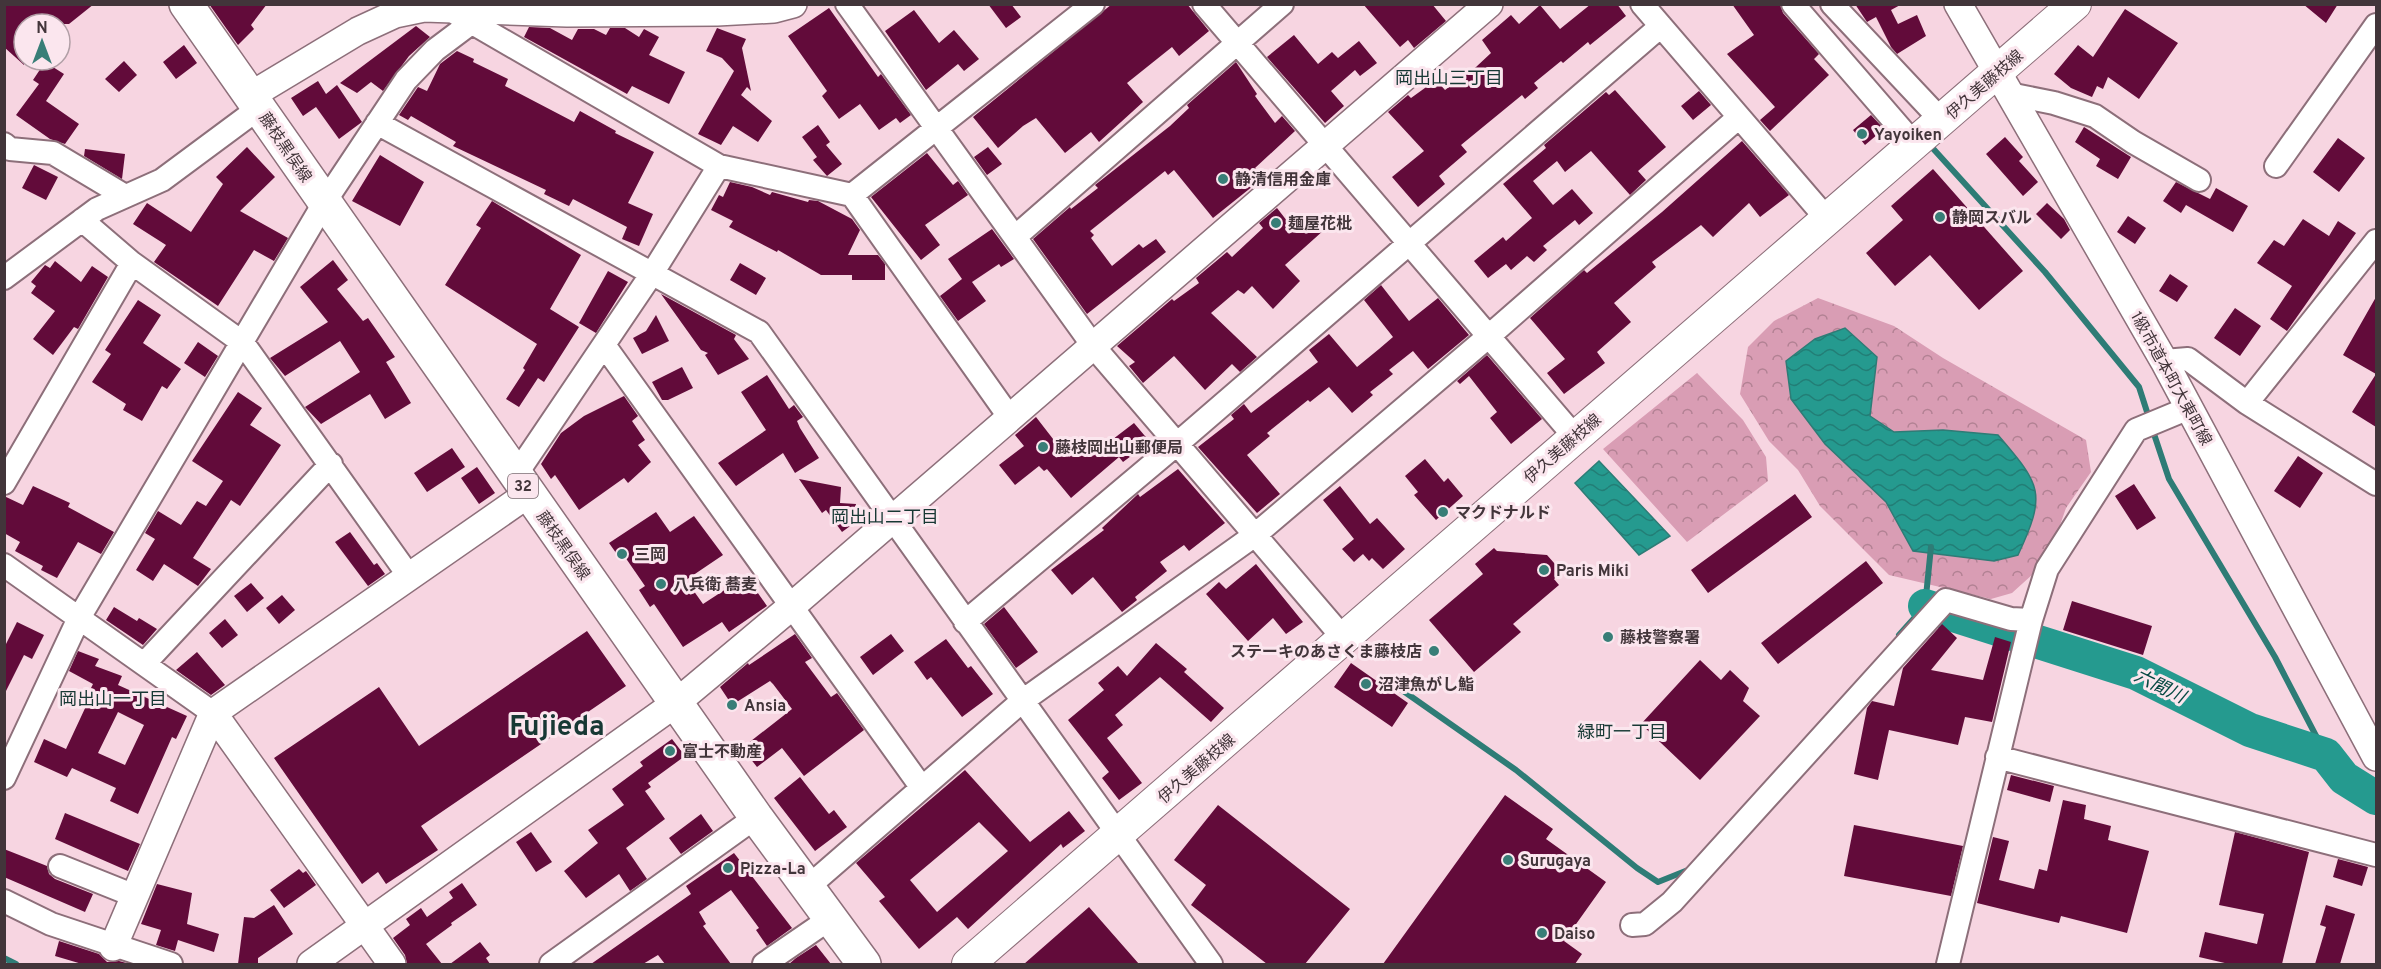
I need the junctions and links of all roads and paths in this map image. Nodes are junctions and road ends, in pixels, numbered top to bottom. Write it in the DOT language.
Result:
graph roads {
  1 [pos="186,4"];
  2 [pos="793,4"];
  3 [pos="847,4"];
  4 [pos="1093,4"];
  5 [pos="1204,4"];
  6 [pos="1282,4"];
  7 [pos="1489,4"];
  8 [pos="1642,4"];
  9 [pos="1792,4"];
  10 [pos="1832,4"];
  11 [pos="1958,4"];
  12 [pos="2075,4"];
  13 [pos="717,8"];
  14 [pos="460,16"];
  15 [pos="2376,25"];
  16 [pos="1661,26"];
  17 [pos="1237,43"];
  18 [pos="2003,83"];
  19 [pos="255,102"];
  20 [pos="1739,117"];
  21 [pos="377,123"];
  22 [pos="937,128"];
  23 [pos="1928,132"];
  24 [pos="4,144"];
  25 [pos="1326,145"];
  26 [pos="719,166"];
  27 [pos="2276,166"];
  28 [pos="2199,180"];
  29 [pos="852,195"];
  30 [pos="125,196"];
  31 [pos="324,203"];
  32 [pos="1827,219"];
  33 [pos="82,220"];
  34 [pos="1015,237"];
  35 [pos="2376,241"];
  36 [pos="1410,243"];
  37 [pos="132,263"];
  38 [pos="653,272"];
  39 [pos="4,278"];
  40 [pos="1489,336"];
  41 [pos="243,343"];
  42 [pos="604,345"];
  43 [pos="1094,347"];
  44 [pos="2164,361"];
  45 [pos="2247,403"];
  46 [pos="2189,408"];
  47 [pos="1010,418"];
  48 [pos="1575,436"];
  49 [pos="1178,444"];
  50 [pos="332,464"];
  51 [pos="4,483"];
  52 [pos="2376,484"];
  53 [pos="522,485"];
  54 [pos="892,518"];
  55 [pos="1255,535"];
  56 [pos="4,565"];
  57 [pos="409,576"];
  58 [pos="792,606"];
  59 [pos="79,618"];
  60 [pos="2031,620"];
  61 [pos="965,622"];
  62 [pos="1345,640"];
  63 [pos="144,664"];
  64 [pos="1021,702"];
  65 [pos="676,703"];
  66 [pos="213,713"];
  67 [pos="1997,757"];
  68 [pos="2376,757"];
  69 [pos="4,778"];
  70 [pos="922,788"];
  71 [pos="756,818"];
  72 [pos="1117,835"];
  73 [pos="2376,855"];
  74 [pos="60,866"];
  75 [pos="808,887"];
  76 [pos="135,896"];
  77 [pos="4,901"];
  78 [pos="831,918"];
  79 [pos="1632,925"];
  80 [pos="366,927"];
  81 [pos="113,947"];
  82 [pos="171,964"];
  83 [pos="311,964"];
  84 [pos="392,964"];
  85 [pos="551,964"];
  86 [pos="764,964"];
  87 [pos="864,964"];
  88 [pos="968,964"];
  89 [pos="1211,964"];
  90 [pos="1947,964"];
  1 -- 19 [label="main road, 藤枝黒俣線 / 32"];
  2 -- 13 [label="street"];
  3 -- 22 [label="street"];
  4 -- 22 [label="street"];
  5 -- 17 [label="street"];
  6 -- 17 [label="street"];
  7 -- 25 [label="street"];
  8 -- 16 [label="street"];
  9 -- 23 [label="street"];
  10 -- 23 [label="street"];
  11 -- 18 [label="street, 1級市道本町大東町線"];
  12 -- 18 [label="main road, 伊久美藤枝線"];
  13 -- 14 [label="street"];
  14 -- 19 [label="street"];
  14 -- 21 [label="street"];
  14 -- 26 [label="street"];
  15 -- 27 [label="street"];
  16 -- 20 [label="street"];
  16 -- 36 [label="street"];
  17 -- 25 [label="street"];
  17 -- 34 [label="street"];
  18 -- 23 [label="main road, 伊久美藤枝線"];
  18 -- 28 [label="street"];
  18 -- 44 [label="street, 1級市道本町大東町線"];
  19 -- 30 [label="street"];
  19 -- 31 [label="main road, 藤枝黒俣線 / 32"];
  20 -- 32 [label="street"];
  20 -- 40 [label="street"];
  21 -- 31 [label="street"];
  21 -- 38 [label="street"];
  22 -- 29 [label="street"];
  22 -- 34 [label="street"];
  23 -- 32 [label="main road, 伊久美藤枝線"];
  24 -- 30 [label="street"];
  25 -- 36 [label="street"];
  25 -- 43 [label="street"];
  26 -- 29 [label="street"];
  26 -- 38 [label="street"];
  29 -- 47 [label="street"];
  30 -- 33 [label="street"];
  31 -- 41 [label="street"];
  31 -- 53 [label="main road, 藤枝黒俣線 / 32"];
  32 -- 48 [label="main road, 伊久美藤枝線"];
  33 -- 37 [label="street"];
  33 -- 39 [label="street"];
  34 -- 43 [label="street"];
  35 -- 45 [label="street"];
  36 -- 40 [label="street"];
  36 -- 49 [label="street"];
  37 -- 41 [label="street"];
  37 -- 51 [label="street"];
  38 -- 42 [label="street"];
  38 -- 54 [label="street"];
  40 -- 48 [label="street"];
  40 -- 55 [label="street"];
  41 -- 50 [label="street"];
  41 -- 59 [label="street"];
  42 -- 53 [label="street"];
  42 -- 58 [label="street"];
  43 -- 47 [label="street"];
  43 -- 49 [label="street"];
  44 -- 45 [label="street"];
  44 -- 46 [label="street, 1級市道本町大東町線"];
  45 -- 52 [label="street"];
  46 -- 60 [label="street"];
  46 -- 68 [label="street, 1級市道本町大東町線"];
  47 -- 54 [label="street"];
  48 -- 62 [label="main road, 伊久美藤枝線"];
  49 -- 55 [label="street"];
  49 -- 61 [label="street"];
  50 -- 57 [label="street"];
  50 -- 63 [label="street"];
  53 -- 57 [label="street"];
  53 -- 65 [label="main road, 藤枝黒俣線 / 32"];
  54 -- 58 [label="street"];
  54 -- 61 [label="street"];
  55 -- 62 [label="street"];
  55 -- 64 [label="street"];
  56 -- 59 [label="street"];
  57 -- 66 [label="street"];
  58 -- 65 [label="street"];
  58 -- 70 [label="street"];
  59 -- 63 [label="street"];
  59 -- 69 [label="street"];
  60 -- 67 [label="street"];
  60 -- 79 [label="street"];
  61 -- 64 [label="street"];
  62 -- 72 [label="main road, 伊久美藤枝線"];
  63 -- 66 [label="street"];
  64 -- 70 [label="street"];
  64 -- 72 [label="street"];
  65 -- 71 [label="main road, 藤枝黒俣線 / 32"];
  65 -- 80 [label="street"];
  66 -- 76 [label="street"];
  66 -- 80 [label="street"];
  67 -- 73 [label="street"];
  67 -- 90 [label="street"];
  70 -- 75 [label="street"];
  71 -- 75 [label="main road, 藤枝黒俣線 / 32"];
  71 -- 85 [label="street"];
  72 -- 88 [label="main road, 伊久美藤枝線"];
  72 -- 89 [label="street"];
  74 -- 76 [label="street"];
  75 -- 78 [label="main road, 藤枝黒俣線 / 32"];
  76 -- 81 [label="street"];
  77 -- 81 [label="street"];
  78 -- 86 [label="street"];
  78 -- 87 [label="main road, 藤枝黒俣線 / 32"];
  80 -- 83 [label="street"];
  80 -- 84 [label="street"];
  81 -- 82 [label="street"];
}
